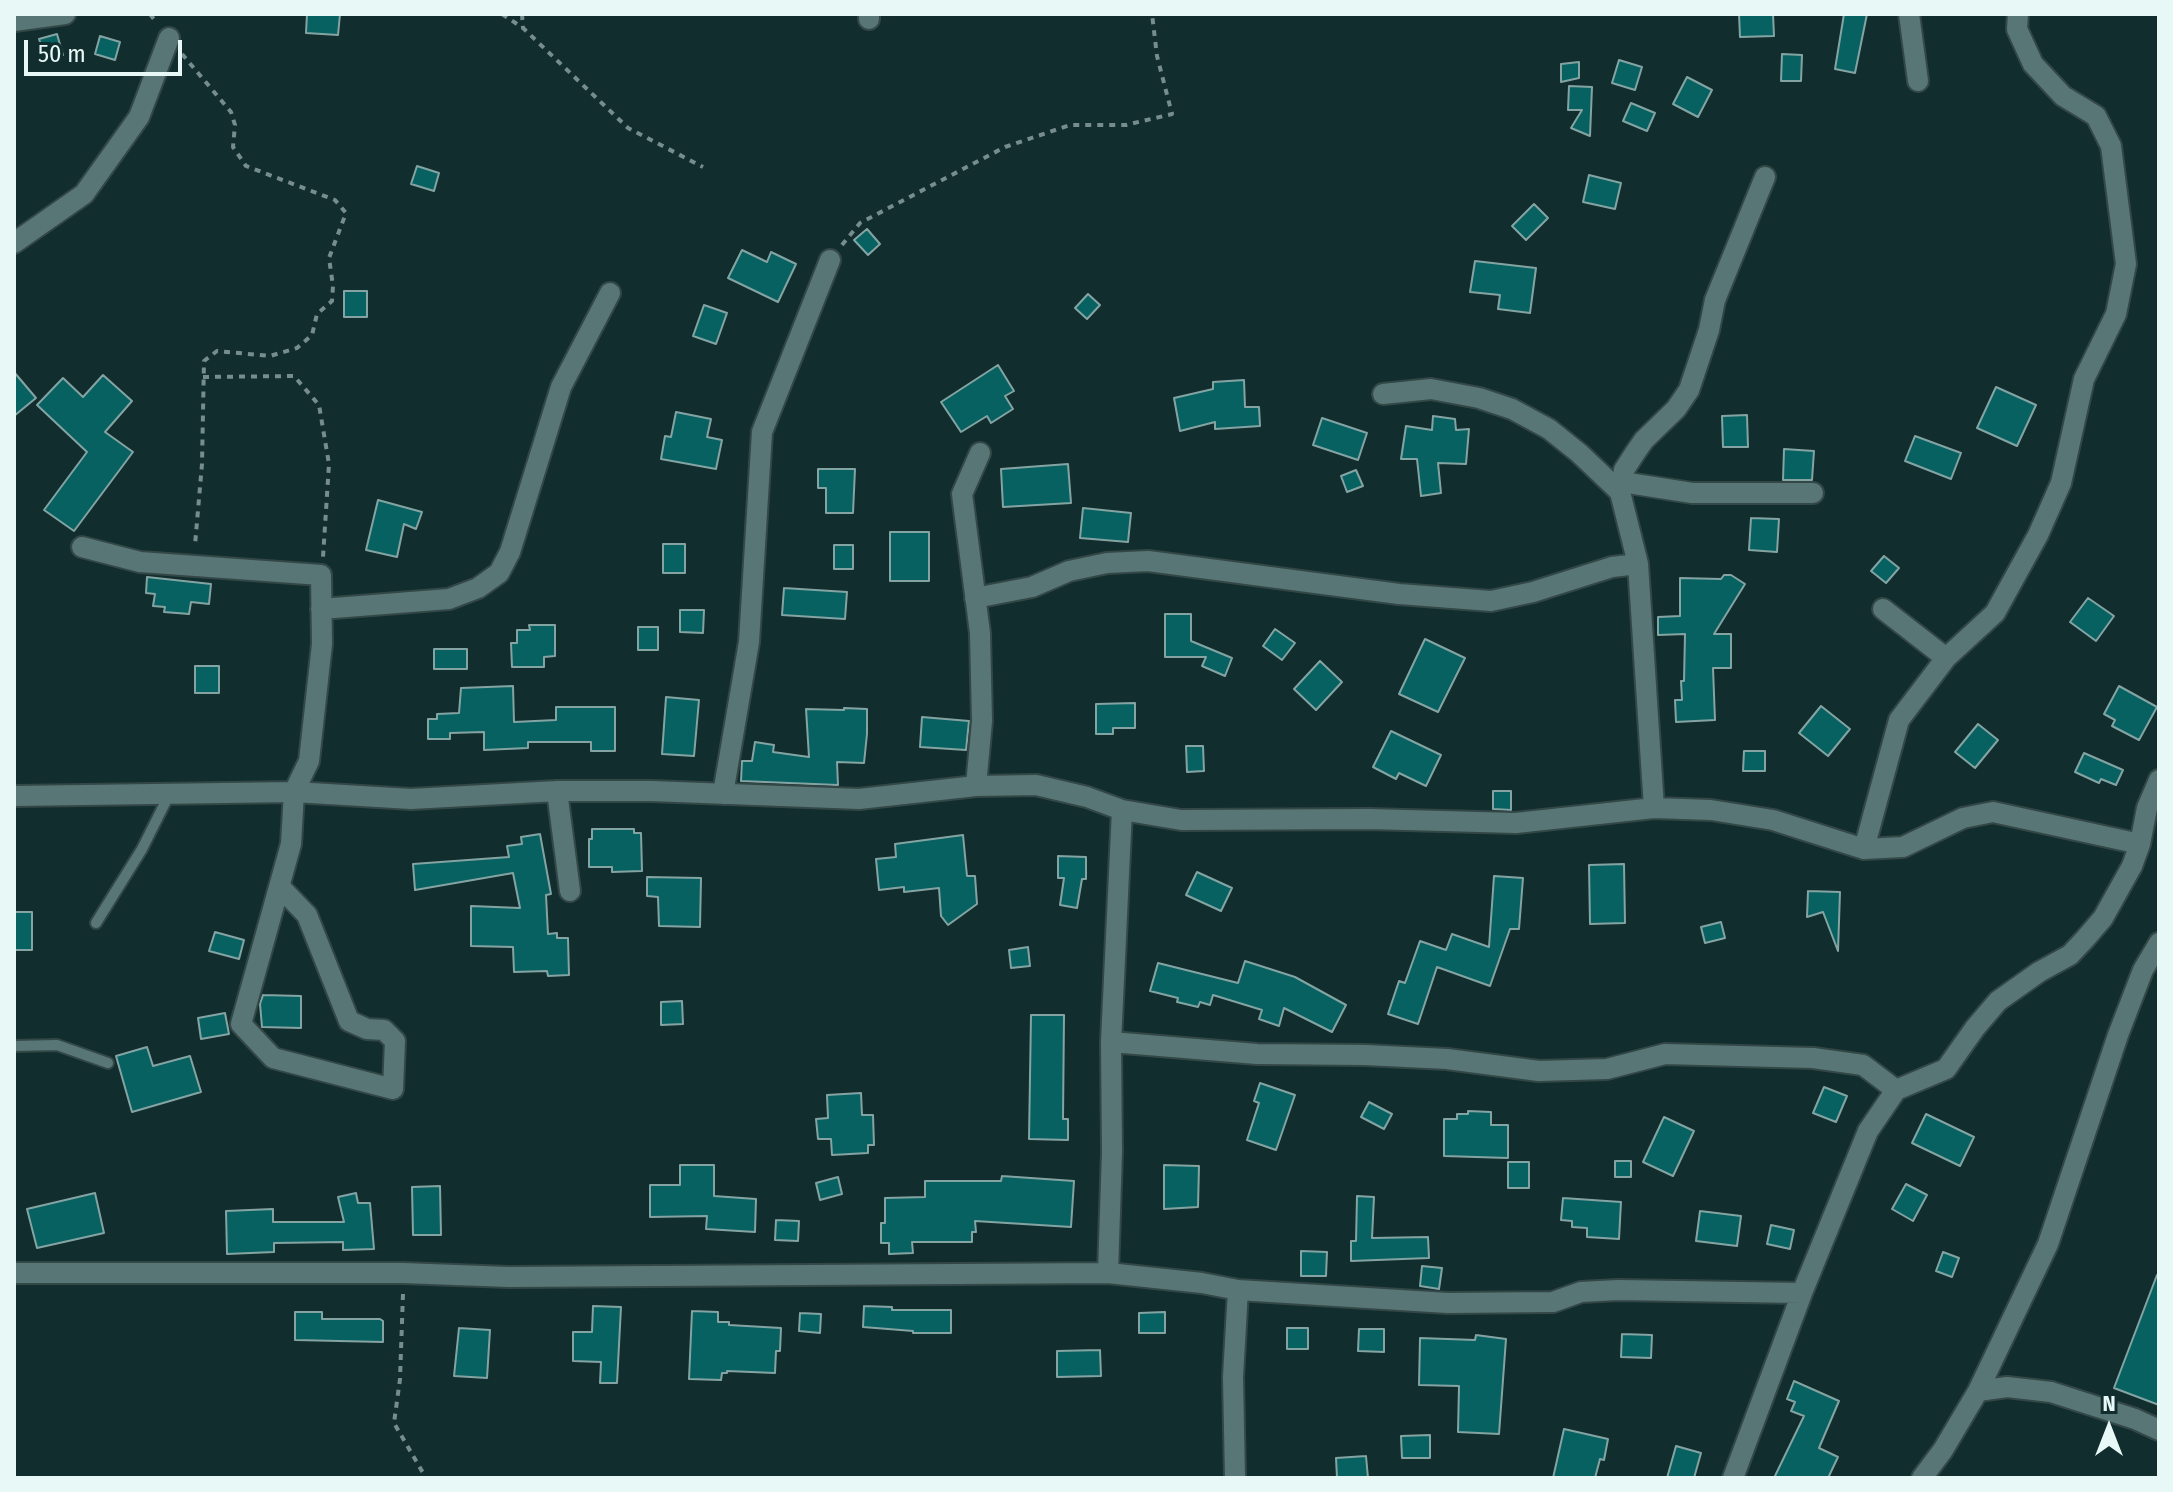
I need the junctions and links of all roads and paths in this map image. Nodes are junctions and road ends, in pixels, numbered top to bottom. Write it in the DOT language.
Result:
graph roads {
  1 [pos="65,14"];
  2 [pos="150,14"];
  3 [pos="502,14"];
  4 [pos="522,14"];
  5 [pos="1152,14"];
  6 [pos="1909,14"];
  7 [pos="2018,14"];
  8 [pos="14,21"];
  9 [pos="523,28"];
  10 [pos="169,38"];
  11 [pos="1918,81"];
  12 [pos="703,167"];
  13 [pos="1765,177"];
  14 [pos="14,243"];
  15 [pos="830,260"];
  16 [pos="610,293"];
  17 [pos="203,377"];
  18 [pos="1383,394"];
  19 [pos="980,453"];
  20 [pos="1621,487"];
  21 [pos="1813,493"];
  22 [pos="82,547"];
  23 [pos="1638,564"];
  24 [pos="195,568"];
  25 [pos="321,575"];
  26 [pos="975,598"];
  27 [pos="321,609"];
  28 [pos="1883,609"];
  29 [pos="1946,658"];
  30 [pos="2159,780"];
  31 [pos="976,786"];
  32 [pos="557,791"];
  33 [pos="294,792"];
  34 [pos="170,793"];
  35 [pos="723,794"];
  36 [pos="14,796"];
  37 [pos="2153,805"];
  38 [pos="1654,808"];
  39 [pos="1122,810"];
  40 [pos="2140,844"];
  41 [pos="1864,849"];
  42 [pos="280,887"];
  43 [pos="570,891"];
  44 [pos="96,923"];
  45 [pos="2159,943"];
  46 [pos="1111,1042"];
  47 [pos="14,1046"];
  48 [pos="108,1063"];
  49 [pos="1896,1090"];
  50 [pos="14,1273"];
  51 [pos="403,1273"];
  52 [pos="1108,1273"];
  53 [pos="1238,1290"];
  54 [pos="1802,1293"];
  55 [pos="1978,1391"];
  56 [pos="2159,1430"];
  57 [pos="426,1478"];
  58 [pos="1235,1478"];
  59 [pos="1733,1478"];
  60 [pos="1922,1478"];
  1 -- 8 [label="street"];
  2 -- 10 [label="path"];
  3 -- 9 [label="path"];
  4 -- 9 [label="path"];
  5 -- 15 [label="path"];
  6 -- 11 [label="street"];
  7 -- 29 [label="street"];
  9 -- 12 [label="path"];
  10 -- 14 [label="street"];
  10 -- 17 [label="path"];
  13 -- 20 [label="street"];
  15 -- 35 [label="street"];
  16 -- 27 [label="street"];
  17 -- 24 [label="path"];
  17 -- 25 [label="path"];
  18 -- 20 [label="street"];
  19 -- 26 [label="street"];
  20 -- 21 [label="street"];
  20 -- 23 [label="street"];
  22 -- 24 [label="street"];
  23 -- 26 [label="street"];
  23 -- 38 [label="street"];
  24 -- 25 [label="street"];
  25 -- 27 [label="street"];
  26 -- 31 [label="street"];
  27 -- 33 [label="street"];
  28 -- 29 [label="street"];
  29 -- 41 [label="street"];
  30 -- 37 [label="street"];
  31 -- 35 [label="street"];
  31 -- 39 [label="street"];
  32 -- 33 [label="street"];
  32 -- 35 [label="street"];
  32 -- 43 [label="street"];
  33 -- 34 [label="street"];
  33 -- 42 [label="street"];
  34 -- 36 [label="street"];
  34 -- 44 [label="lane"];
  37 -- 40 [label="street"];
  38 -- 39 [label="street"];
  38 -- 41 [label="street"];
  39 -- 46 [label="street"];
  40 -- 41 [label="street"];
  40 -- 49 [label="street"];
  42 -- 42 [label="street"];
  45 -- 55 [label="street"];
  46 -- 49 [label="street"];
  46 -- 52 [label="street"];
  47 -- 48 [label="lane"];
  49 -- 54 [label="street"];
  50 -- 51 [label="street"];
  51 -- 52 [label="street"];
  51 -- 57 [label="path"];
  52 -- 53 [label="street"];
  53 -- 54 [label="street"];
  53 -- 58 [label="street"];
  54 -- 59 [label="street"];
  55 -- 56 [label="street"];
  55 -- 60 [label="street"];
}
